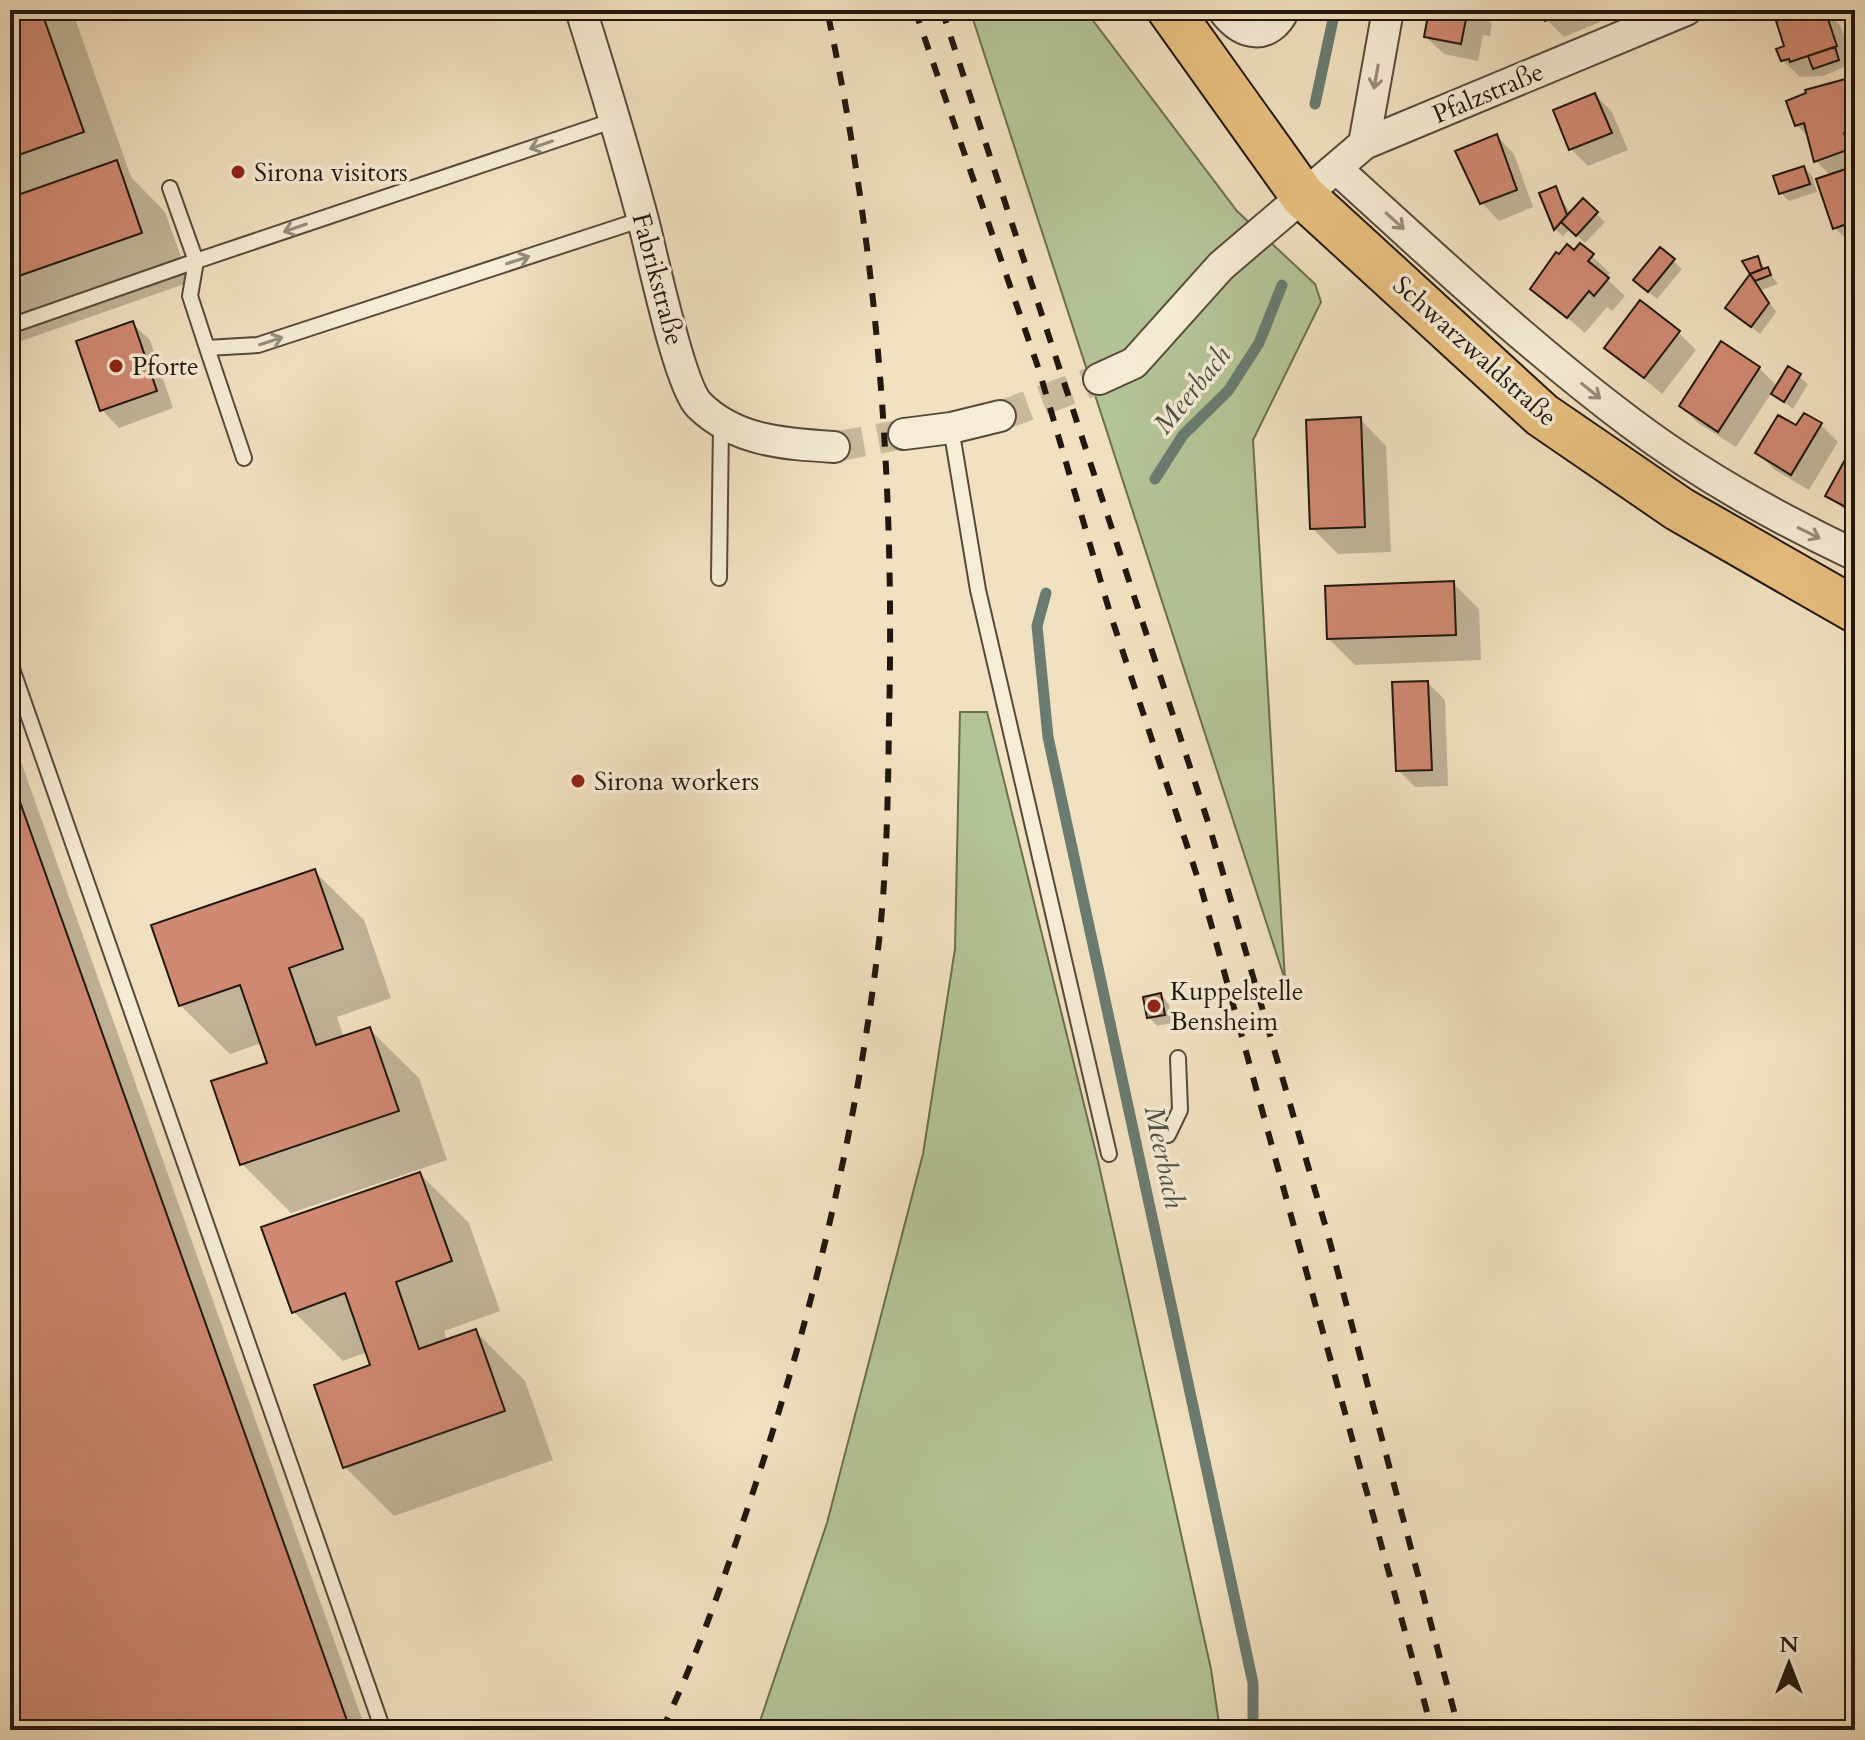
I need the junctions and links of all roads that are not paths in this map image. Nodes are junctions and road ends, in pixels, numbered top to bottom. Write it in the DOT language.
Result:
graph roads {
  1 [pos="581,10"];
  2 [pos="1170,10"];
  3 [pos="1223,10"];
  4 [pos="1388,10"];
  5 [pos="1686,10"];
  6 [pos="1276,21"];
  7 [pos="615,120"];
  8 [pos="1364,144"];
  9 [pos="1337,169"];
  10 [pos="170,188"];
  11 [pos="1303,196"];
  12 [pos="643,219"];
  13 [pos="196,261"];
  14 [pos="10,326"];
  15 [pos="207,348"];
  16 [pos="1099,379"];
  17 [pos="1000,416"];
  18 [pos="721,424"];
  19 [pos="951,428"];
  20 [pos="904,434"];
  21 [pos="834,447"];
  22 [pos="244,458"];
  23 [pos="1855,555"];
  24 [pos="719,578"];
  25 [pos="1855,610"];
  26 [pos="10,663"];
  27 [pos="1178,1058"];
  28 [pos="1168,1135"];
  29 [pos="1109,1154"];
  30 [pos="383,1730"];
  1 -- 7 [label="street, Fabrikstraße"];
  2 -- 11 [label="main road, Schwarzwaldstraße"];
  3 -- 6 [label="street"];
  4 -- 8 [label="street, one-way"];
  5 -- 8 [label="street, Pfalzstraße"];
  7 -- 12 [label="street, Fabrikstraße"];
  7 -- 13 [label="lane, one-way"];
  8 -- 9 [label="street, Pfalzstraße"];
  9 -- 11 [label="street, Pfalzstraße"];
  9 -- 23 [label="street, Schwarzwaldstraße, one-way"];
  10 -- 13 [label="lane"];
  11 -- 16 [label="street"];
  11 -- 25 [label="main road, Schwarzwaldstraße"];
  15 -- 12 [label="lane, one-way"];
  12 -- 18 [label="street, Fabrikstraße"];
  13 -- 14 [label="lane"];
  13 -- 15 [label="lane"];
  15 -- 22 [label="lane"];
  17 -- 19 [label="street"];
  18 -- 21 [label="street, Fabrikstraße"];
  18 -- 24 [label="lane"];
  19 -- 20 [label="street"];
  19 -- 29 [label="lane"];
  26 -- 30 [label="lane"];
  27 -- 28 [label="lane"];
}
